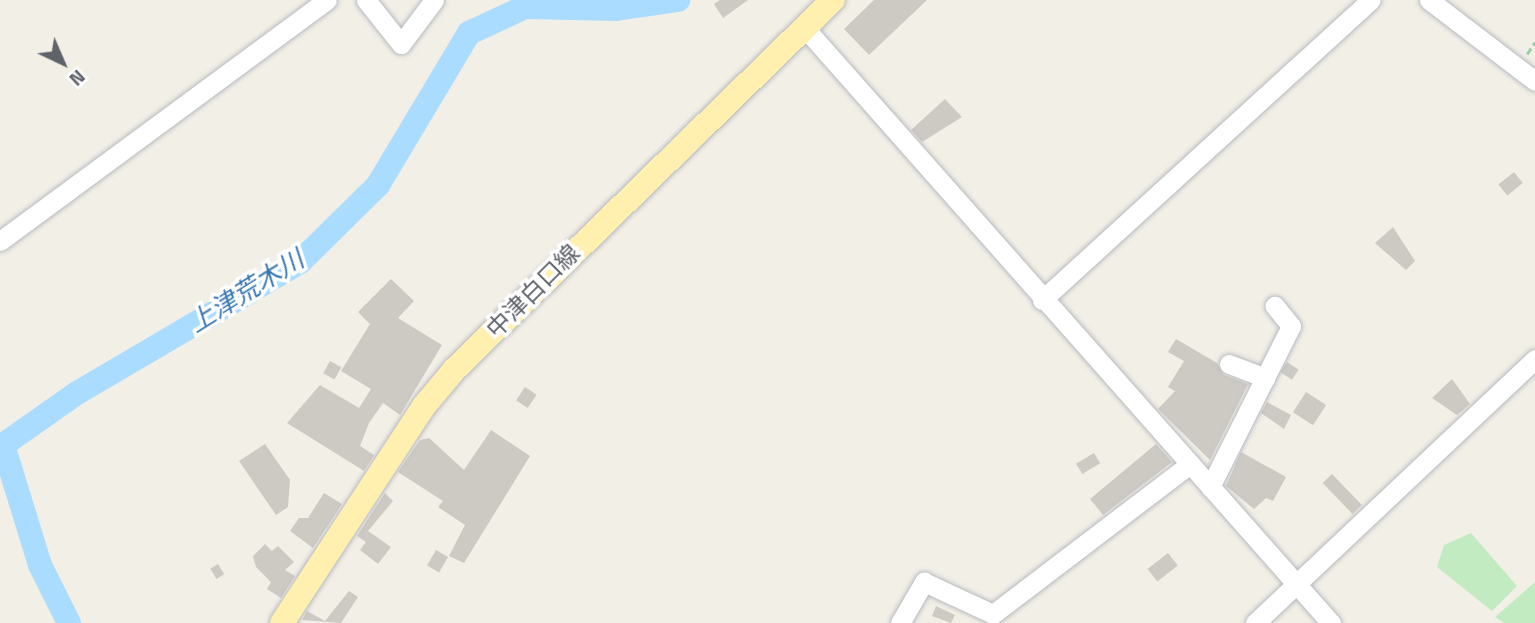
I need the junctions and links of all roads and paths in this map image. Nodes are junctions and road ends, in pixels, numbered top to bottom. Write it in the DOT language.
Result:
graph roads {
  1 [pos="327,0"];
  2 [pos="366,0"];
  3 [pos="434,0"];
  4 [pos="832,0"];
  5 [pos="1370,0"];
  6 [pos="1429,0"];
  7 [pos="804,27"];
  8 [pos="1535,81"];
  9 [pos="0,241"];
  10 [pos="1042,300"];
  11 [pos="1275,306"];
  12 [pos="1535,359"];
  13 [pos="1229,364"];
  14 [pos="1265,377"];
  15 [pos="1190,464"];
  16 [pos="1210,487"];
  17 [pos="1297,584"];
  18 [pos="282,623"];
  19 [pos="900,623"];
  20 [pos="1255,623"];
  21 [pos="1331,623"];
  1 -- 9 [label="street"];
  2 -- 3 [label="street"];
  4 -- 7 [label="main road, 中津白口線"];
  5 -- 10 [label="street"];
  6 -- 8 [label="street"];
  7 -- 10 [label="street"];
  7 -- 18 [label="main road, 中津白口線"];
  10 -- 15 [label="street"];
  11 -- 14 [label="street"];
  12 -- 17 [label="street"];
  13 -- 14 [label="street"];
  14 -- 16 [label="street"];
  15 -- 16 [label="street"];
  15 -- 19 [label="street"];
  16 -- 17 [label="street"];
  17 -- 20 [label="street"];
  17 -- 21 [label="street"];
}
